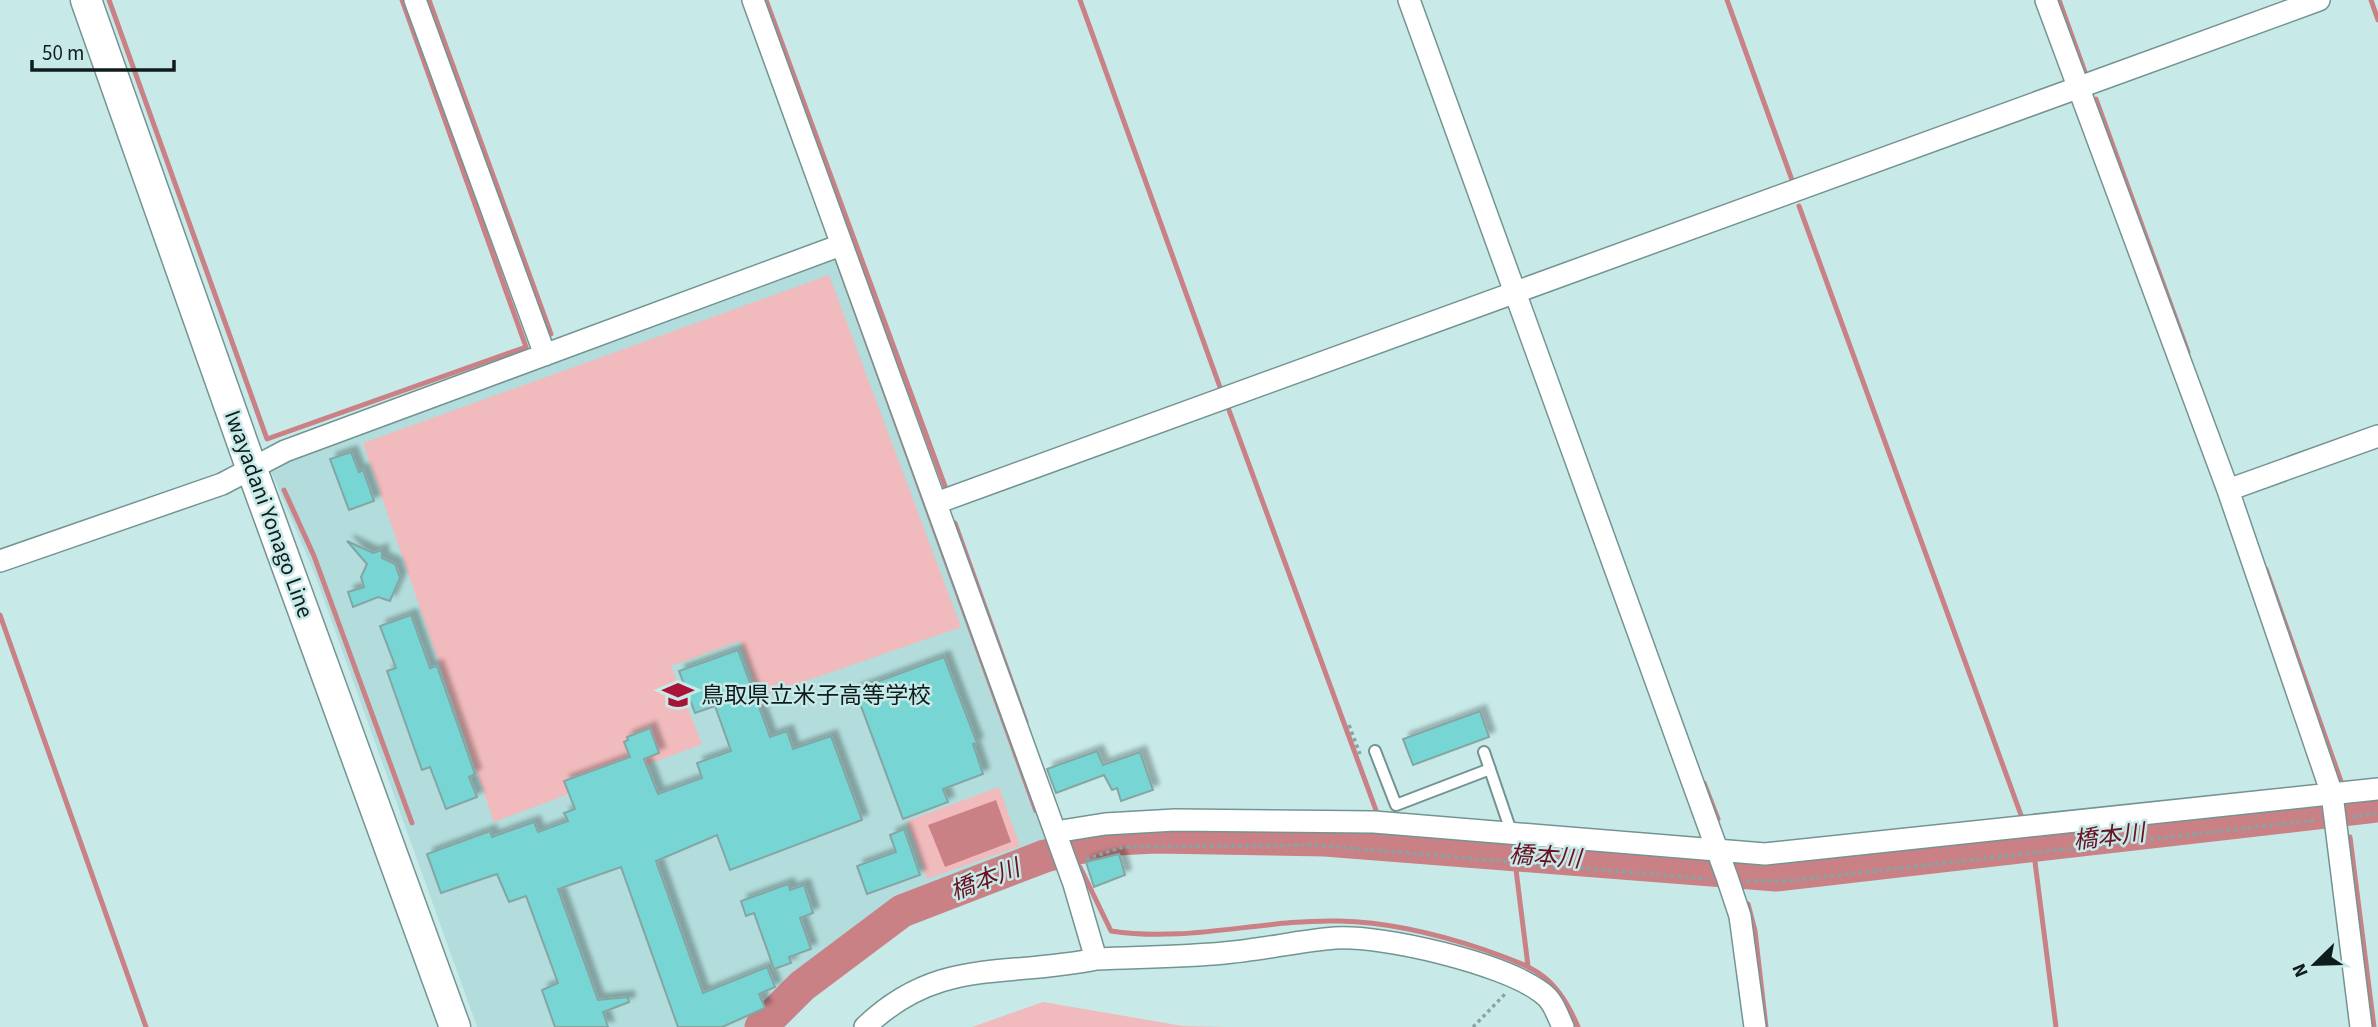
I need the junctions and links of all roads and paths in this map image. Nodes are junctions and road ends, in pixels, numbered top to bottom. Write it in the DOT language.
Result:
graph roads {
  1 [pos="86,0"];
  2 [pos="415,0"];
  3 [pos="752,0"];
  4 [pos="1409,0"];
  5 [pos="2046,0"];
  6 [pos="2319,0"];
  7 [pos="2077,87"];
  8 [pos="841,245"];
  9 [pos="1515,293"];
  10 [pos="545,355"];
  11 [pos="2378,436"];
  12 [pos="251,467"];
  13 [pos="2228,490"];
  14 [pos="936,503"];
  15 [pos="0,561"];
  16 [pos="1375,751"];
  17 [pos="1485,752"];
  18 [pos="1490,769"];
  19 [pos="2378,789"];
  20 [pos="2332,794"];
  21 [pos="2378,813"];
  22 [pos="2335,819"];
  23 [pos="1512,834"];
  24 [pos="1056,836"];
  25 [pos="1717,851"];
  26 [pos="1067,865"];
  27 [pos="1728,881"];
  28 [pos="1096,959"];
  29 [pos="1519,980"];
  30 [pos="456,1027"];
  31 [pos="865,1027"];
  32 [pos="1473,1027"];
  33 [pos="1563,1027"];
  34 [pos="1755,1027"];
  35 [pos="2361,1027"];
  1 -- 12 [label="main road, Iwayadani Yonago Line"];
  2 -- 10 [label="street"];
  3 -- 8 [label="street"];
  4 -- 9 [label="street"];
  5 -- 7 [label="street"];
  6 -- 7 [label="street"];
  7 -- 9 [label="street"];
  7 -- 13 [label="street"];
  8 -- 10 [label="street"];
  8 -- 14 [label="street"];
  9 -- 14 [label="street"];
  9 -- 25 [label="street"];
  10 -- 12 [label="street"];
  11 -- 13 [label="street"];
  12 -- 15 [label="street"];
  12 -- 30 [label="main road, Iwayadani Yonago Line"];
  13 -- 20 [label="street"];
  14 -- 24 [label="street"];
  16 -- 18 [label="lane"];
  17 -- 18 [label="lane"];
  18 -- 23 [label="lane"];
  19 -- 20 [label="street"];
  20 -- 22 [label="street"];
  20 -- 25 [label="street"];
  21 -- 22 [label="path"];
  22 -- 27 [label="path"];
  22 -- 35 [label="street"];
  23 -- 24 [label="street"];
  23 -- 25 [label="street"];
  24 -- 26 [label="street"];
  25 -- 27 [label="street"];
  26 -- 27 [label="path"];
  26 -- 28 [label="street"];
  27 -- 34 [label="street"];
  28 -- 29 [label="street"];
  28 -- 31 [label="street"];
  29 -- 32 [label="path"];
  29 -- 33 [label="street"];
}
